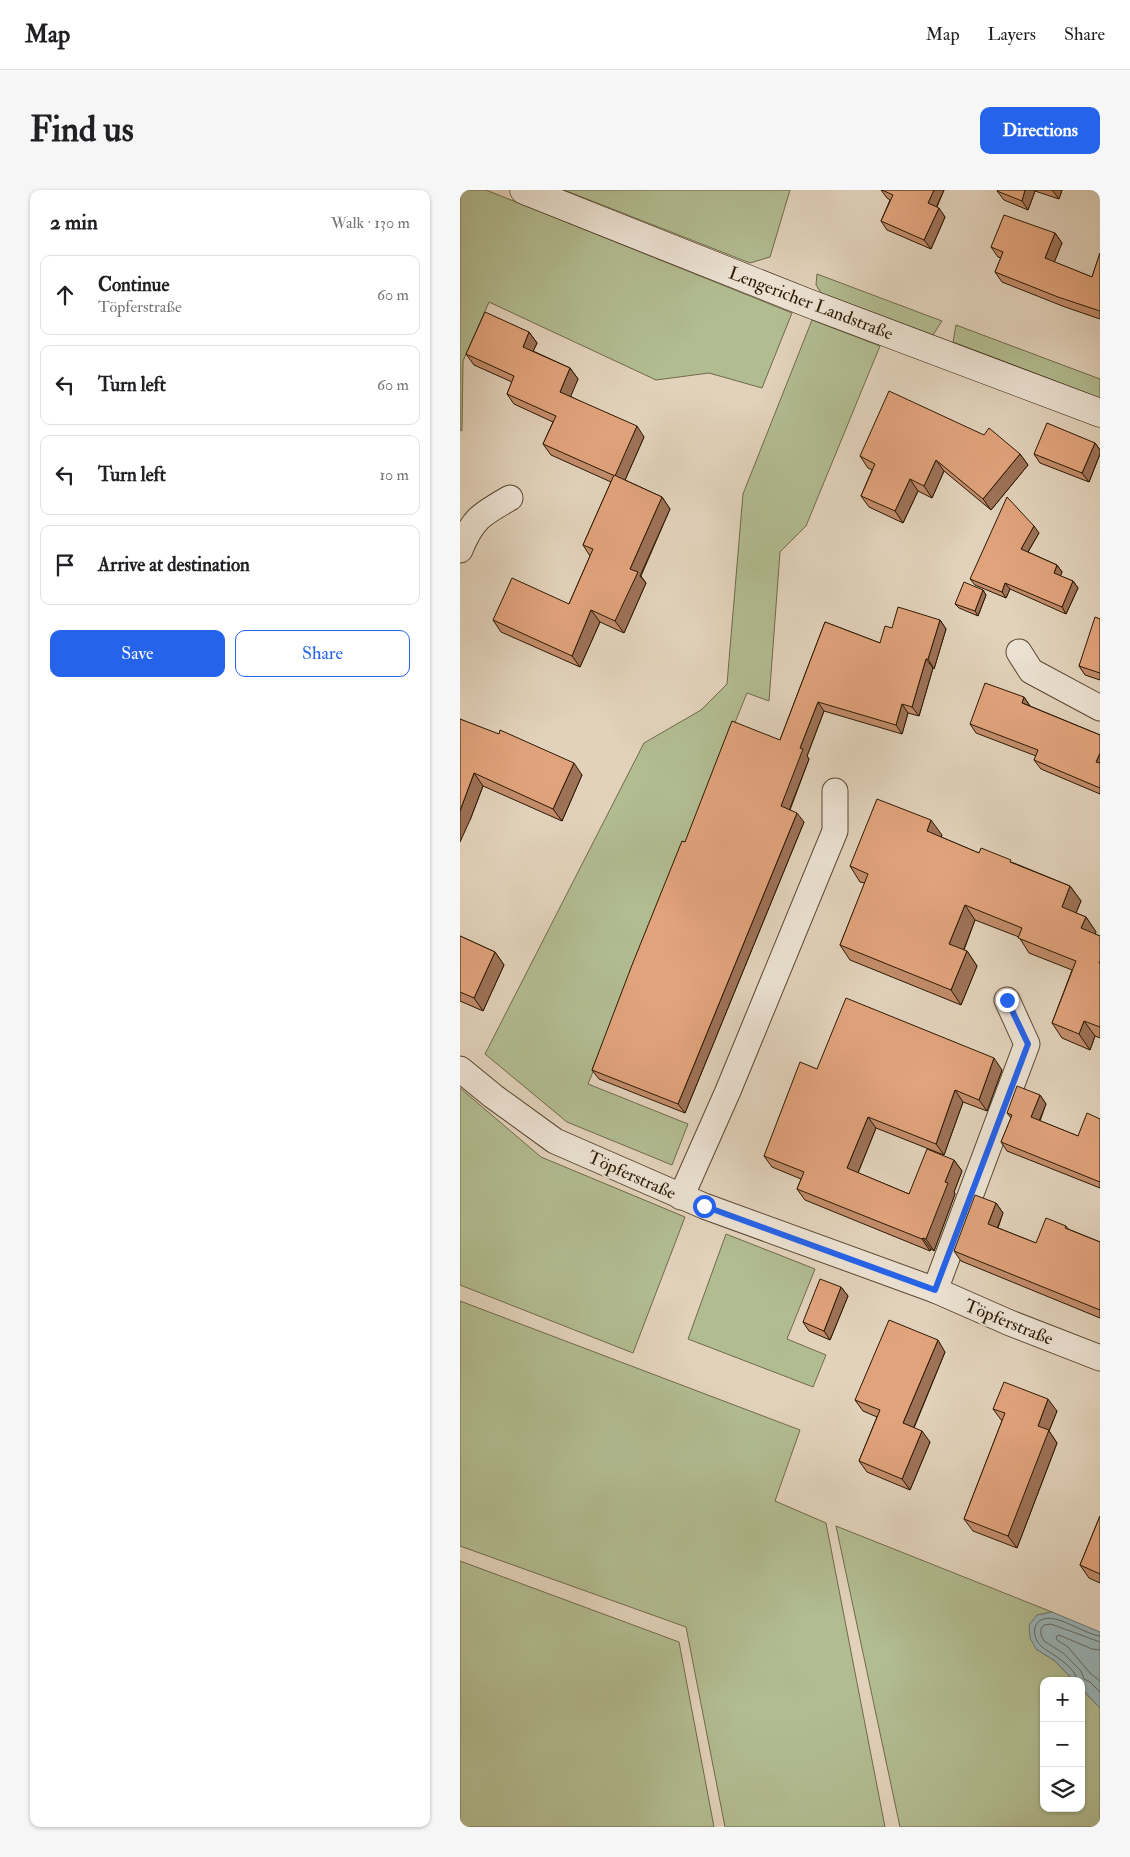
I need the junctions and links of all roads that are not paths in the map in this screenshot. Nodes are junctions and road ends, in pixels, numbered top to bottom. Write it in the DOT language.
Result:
graph roads {
  1 [pos="524,190"];
  2 [pos="1100,413"];
  3 [pos="510,498"];
  4 [pos="460,550"];
  5 [pos="1019,652"];
  6 [pos="1100,708"];
  7 [pos="835,791"];
  8 [pos="1007,1000"];
  9 [pos="460,1069"];
  10 [pos="681,1197"];
  11 [pos="935,1290"];
  12 [pos="1100,1358"];
  1 -- 2 [label="main road, Lengericher Landstraße"];
  3 -- 4 [label="street"];
  5 -- 6 [label="street"];
  7 -- 10 [label="street"];
  8 -- 11 [label="street"];
  9 -- 10 [label="street, Töpferstraße"];
  10 -- 11 [label="street, Töpferstraße"];
  11 -- 12 [label="street, Töpferstraße"];
}
